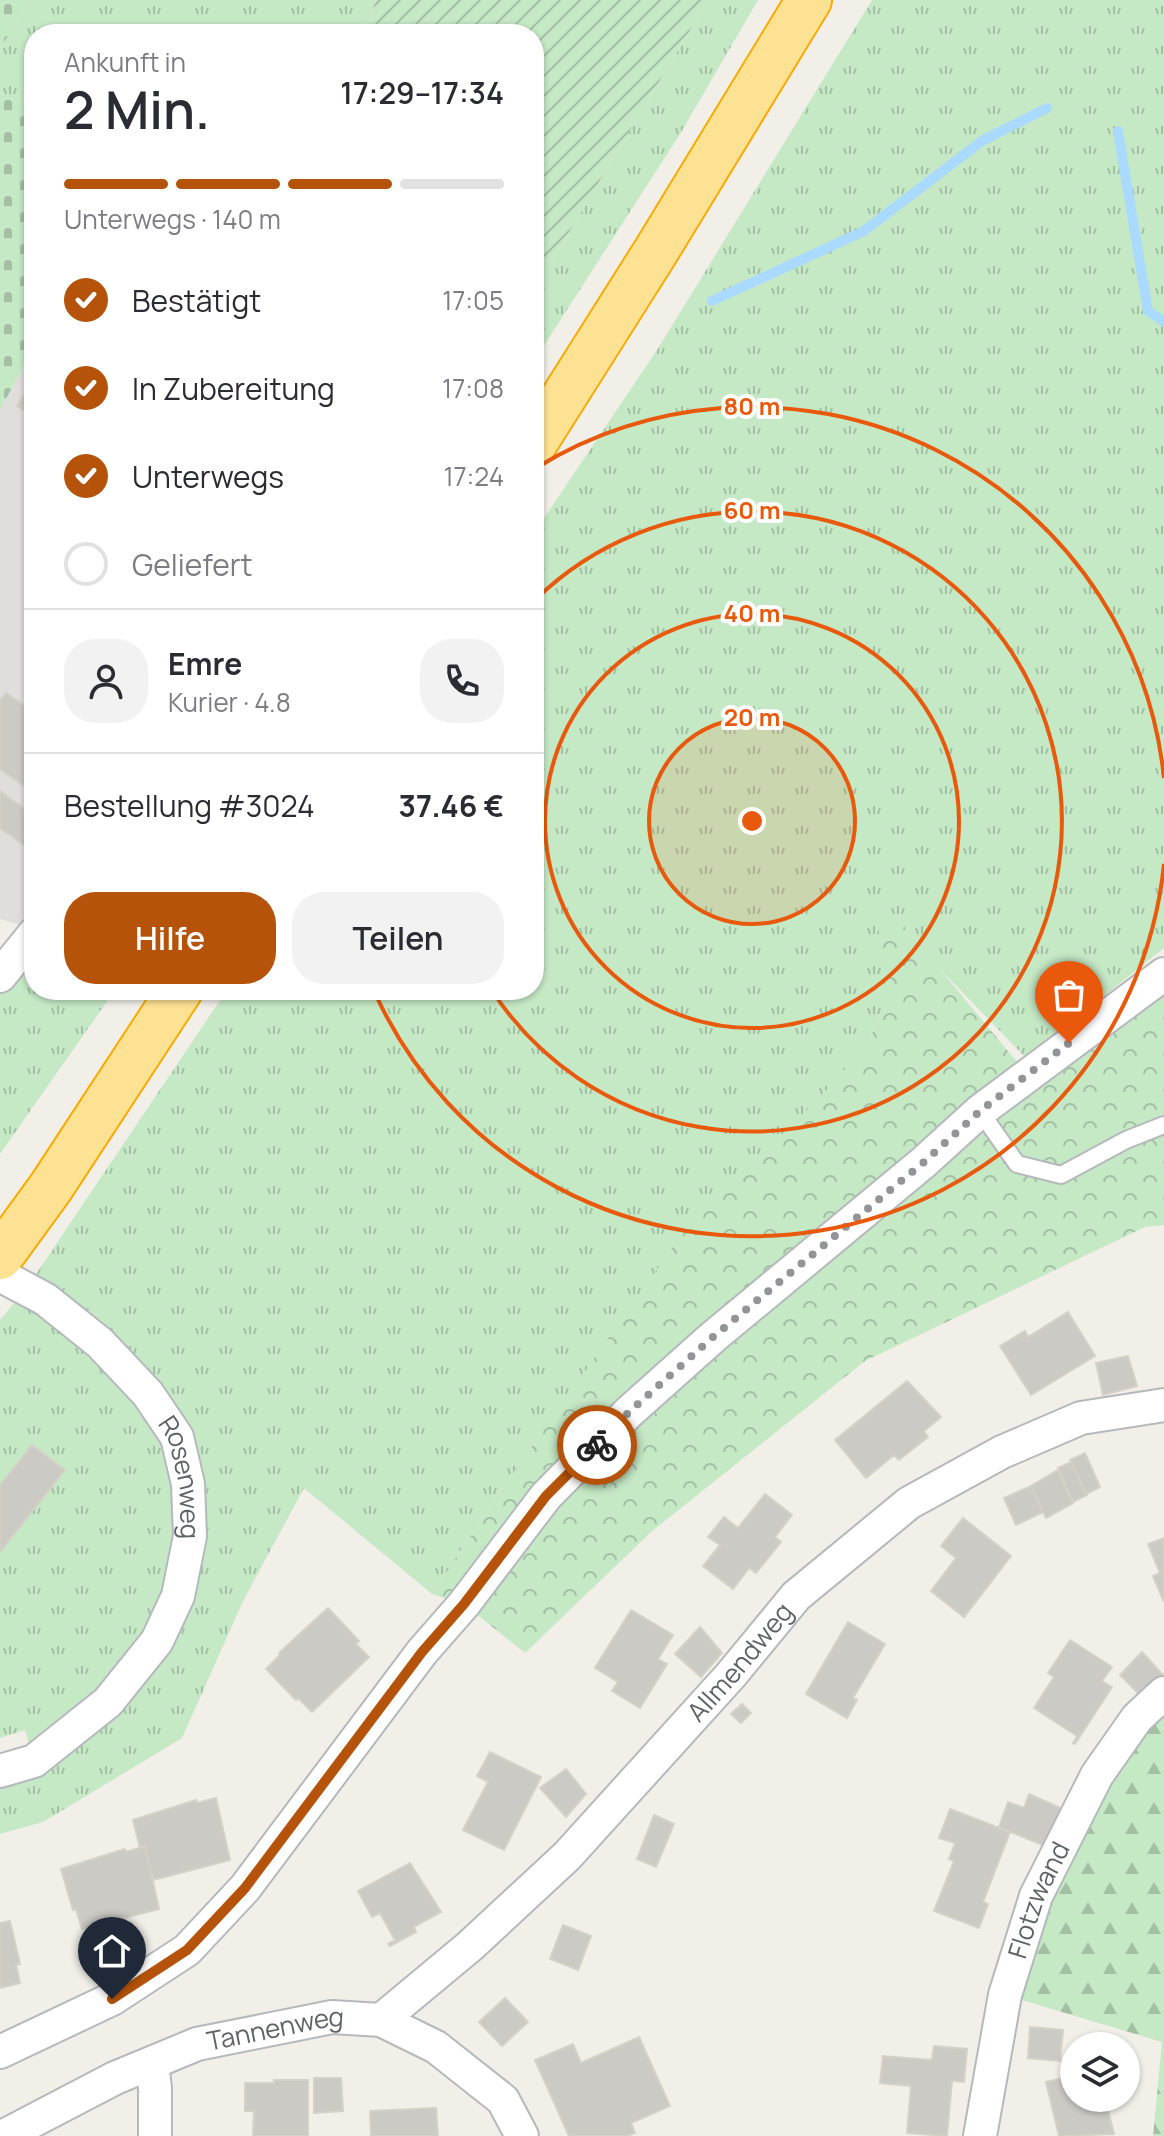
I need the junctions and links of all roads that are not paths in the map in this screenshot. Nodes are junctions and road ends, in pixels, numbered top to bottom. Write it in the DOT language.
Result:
graph roads {
  1 [pos="809,0"];
  2 [pos="544,428"];
  3 [pos="24,946"];
  4 [pos="1164,974"];
  5 [pos="0,976"];
  6 [pos="173,1000"];
  7 [pos="980,1111"];
  8 [pos="1164,1125"];
  9 [pos="0,1257"];
  10 [pos="0,1275"];
  11 [pos="1164,1405"];
  12 [pos="1164,1693"];
  13 [pos="0,1771"];
  14 [pos="381,2020"];
  15 [pos="0,2052"];
  16 [pos="152,2064"];
  17 [pos="4,2136"];
  18 [pos="155,2136"];
  19 [pos="522,2136"];
  20 [pos="980,2136"];
  1 -- 2 [label="highway"];
  3 -- 5 [label="street"];
  4 -- 7 [label="street"];
  6 -- 9 [label="highway"];
  7 -- 8 [label="lane"];
  7 -- 15 [label="street"];
  10 -- 13 [label="street, Rosenweg"];
  11 -- 14 [label="street, Allmendweg"];
  12 -- 20 [label="street, Flotzwand"];
  14 -- 16 [label="street, Tannenweg"];
  14 -- 19 [label="street, Tannenweg"];
  16 -- 17 [label="street, Tannenweg"];
  16 -- 18 [label="street"];
}
